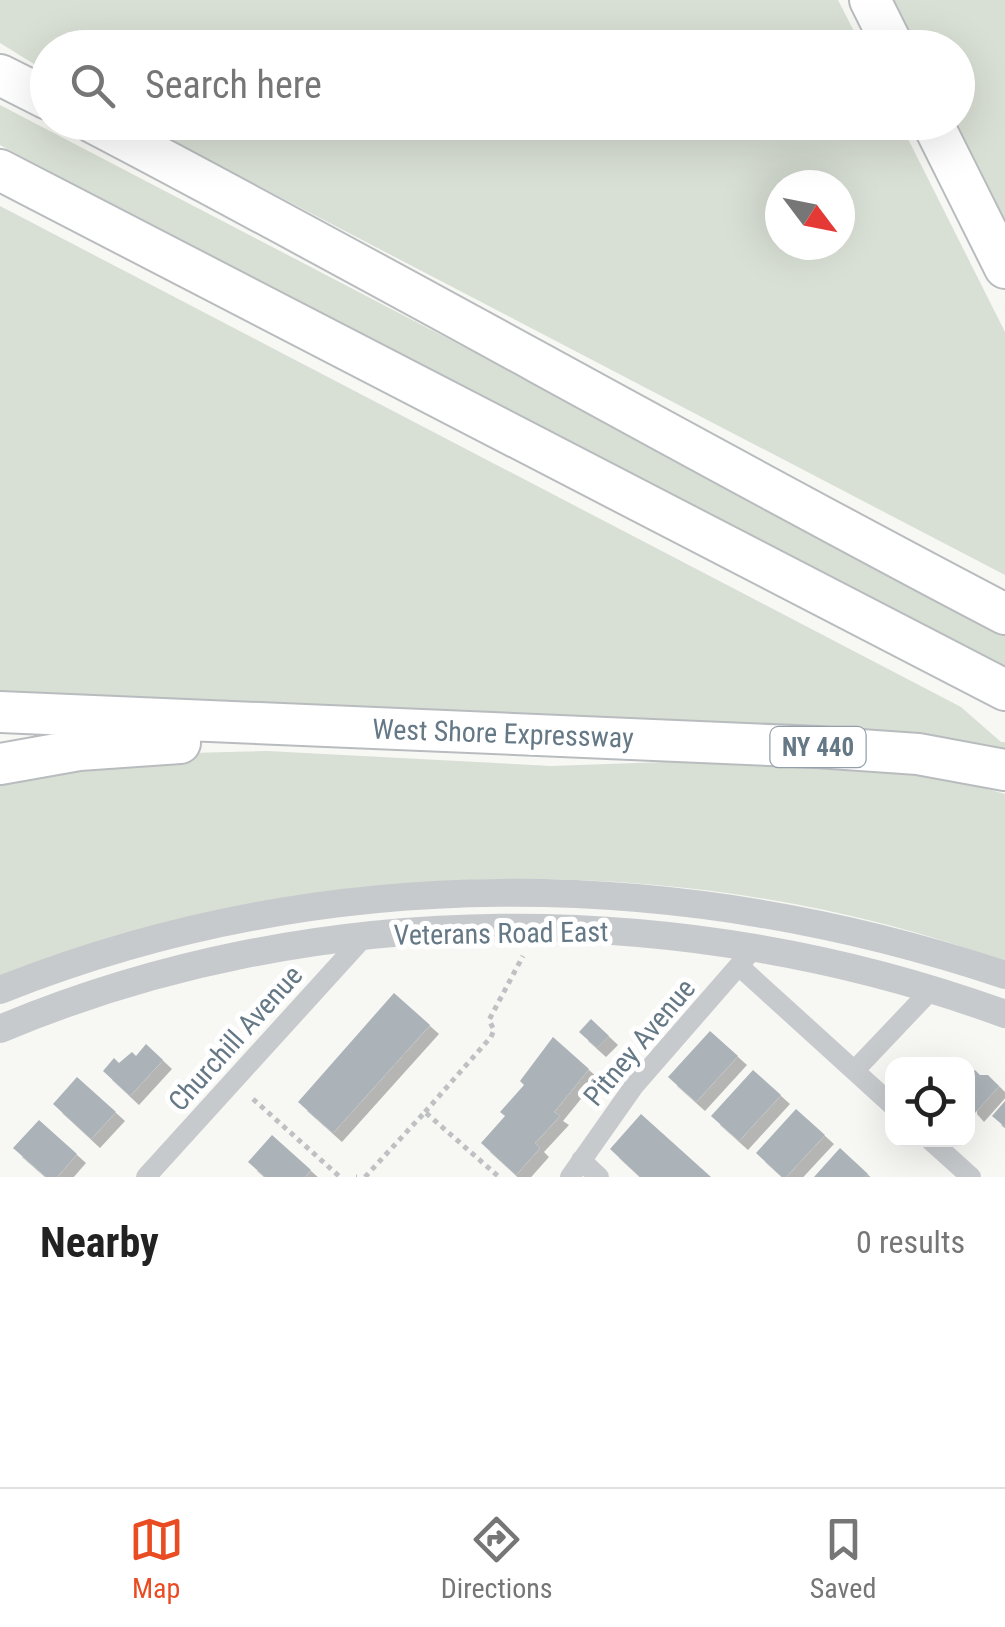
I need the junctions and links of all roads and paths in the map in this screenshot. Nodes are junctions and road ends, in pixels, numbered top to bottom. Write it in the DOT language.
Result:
graph roads {
  1 [pos="870,0"];
  2 [pos="885,30"];
  3 [pos="0,75"];
  4 [pos="30,91"];
  5 [pos="125,140"];
  6 [pos="941,140"];
  7 [pos="0,170"];
  8 [pos="1005,268"];
  9 [pos="1005,614"];
  10 [pos="1005,690"];
  11 [pos="0,712"];
  12 [pos="375,727"];
  13 [pos="0,764"];
  14 [pos="1005,770"];
  15 [pos="365,936"];
  16 [pos="523,956"];
  17 [pos="747,956"];
  18 [pos="1005,975"];
  19 [pos="932,989"];
  20 [pos="0,990"];
  21 [pos="1005,1014"];
  22 [pos="0,1029"];
  23 [pos="855,1070"];
  24 [pos="885,1098"];
  25 [pos="253,1099"];
  26 [pos="425,1112"];
  27 [pos="938,1147"];
  28 [pos="575,1168"];
  29 [pos="146,1177"];
  30 [pos="340,1177"];
  31 [pos="365,1177"];
  32 [pos="499,1177"];
  33 [pos="600,1177"];
  34 [pos="971,1177"];
  1 -- 2 [label="highway"];
  3 -- 4 [label="highway"];
  5 -- 9 [label="highway"];
  6 -- 8 [label="highway"];
  7 -- 10 [label="highway"];
  11 -- 12 [label="highway, West Shore Expressway / NY 440"];
  12 -- 13 [label="highway"];
  12 -- 14 [label="highway, West Shore Expressway / NY 440"];
  15 -- 17 [label="street, Veterans Road East"];
  15 -- 22 [label="street, Veterans Road East"];
  15 -- 29 [label="street, Churchill Avenue"];
  16 -- 26 [label="path"];
  17 -- 19 [label="street, Veterans Road East"];
  17 -- 23 [label="street"];
  17 -- 28 [label="street, Pitney Avenue"];
  18 -- 20 [label="street, Veterans Road East"];
  19 -- 21 [label="street, Veterans Road East"];
  19 -- 23 [label="street"];
  23 -- 24 [label="street"];
  25 -- 30 [label="path"];
  26 -- 31 [label="path"];
  26 -- 32 [label="path"];
  27 -- 34 [label="street"];
  28 -- 33 [label="street"];
}
